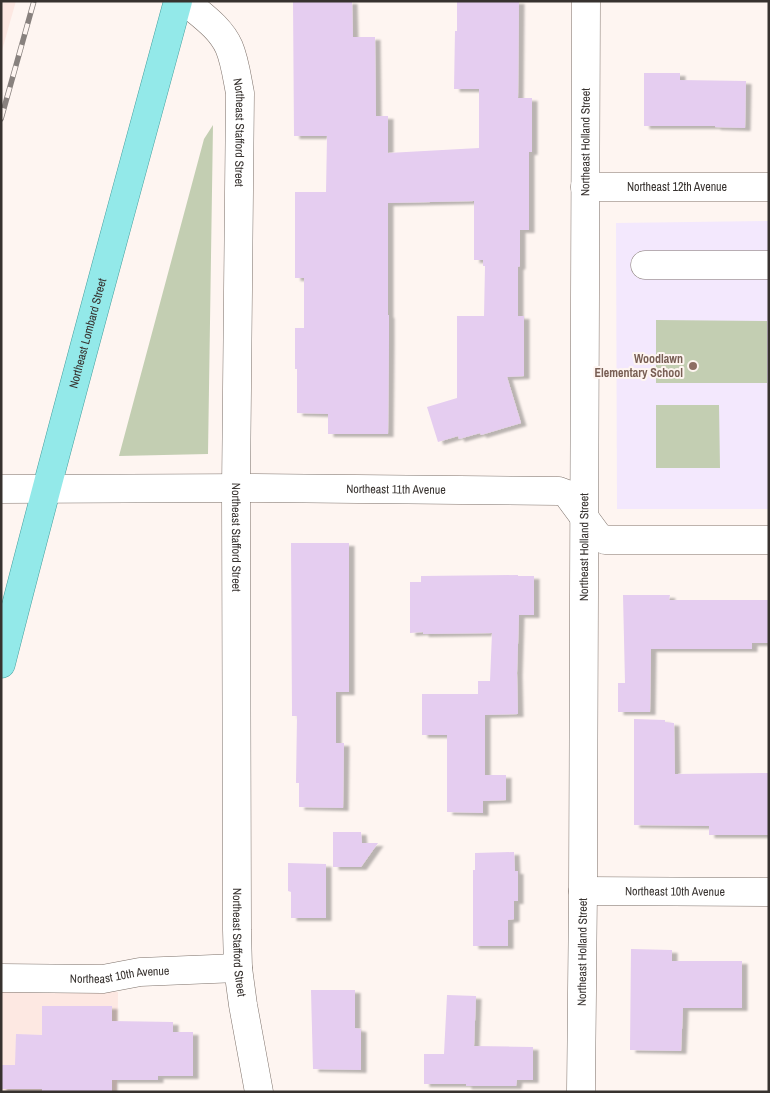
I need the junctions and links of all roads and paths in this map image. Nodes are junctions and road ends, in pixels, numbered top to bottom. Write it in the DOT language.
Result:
graph roads {
  1 [pos="178,1"];
  2 [pos="185,1"];
  3 [pos="586,1"];
  4 [pos="585,187"];
  5 [pos="769,187"];
  6 [pos="645,265"];
  7 [pos="769,265"];
  8 [pos="236,488"];
  9 [pos="1,489"];
  10 [pos="47,489"];
  11 [pos="584,518"];
  12 [pos="769,540"];
  13 [pos="1,664"];
  14 [pos="583,890"];
  15 [pos="769,892"];
  16 [pos="238,968"];
  17 [pos="1,978"];
  18 [pos="259,1092"];
  19 [pos="580,1092"];
  1 -- 10 [label="main road, Northeast Lombard Street"];
  2 -- 8 [label="street, Northeast Stafford Street"];
  3 -- 4 [label="street, Northeast Holland Street"];
  4 -- 5 [label="street, Northeast 12th Avenue"];
  4 -- 11 [label="street, Northeast Holland Street"];
  6 -- 7 [label="street"];
  8 -- 10 [label="street, Northeast 11th Avenue"];
  8 -- 11 [label="street, Northeast 11th Avenue"];
  8 -- 16 [label="street, Northeast Stafford Street"];
  9 -- 10 [label="street, Northeast 11th Avenue"];
  10 -- 13 [label="main road, Northeast Lombard Street"];
  11 -- 12 [label="street, Northeast 11th Avenue"];
  11 -- 14 [label="street, Northeast Holland Street"];
  14 -- 15 [label="street, Northeast 10th Avenue"];
  14 -- 19 [label="street, Northeast Holland Street"];
  16 -- 17 [label="street, Northeast 10th Avenue"];
  16 -- 18 [label="street, Northeast Stafford Street"];
}
